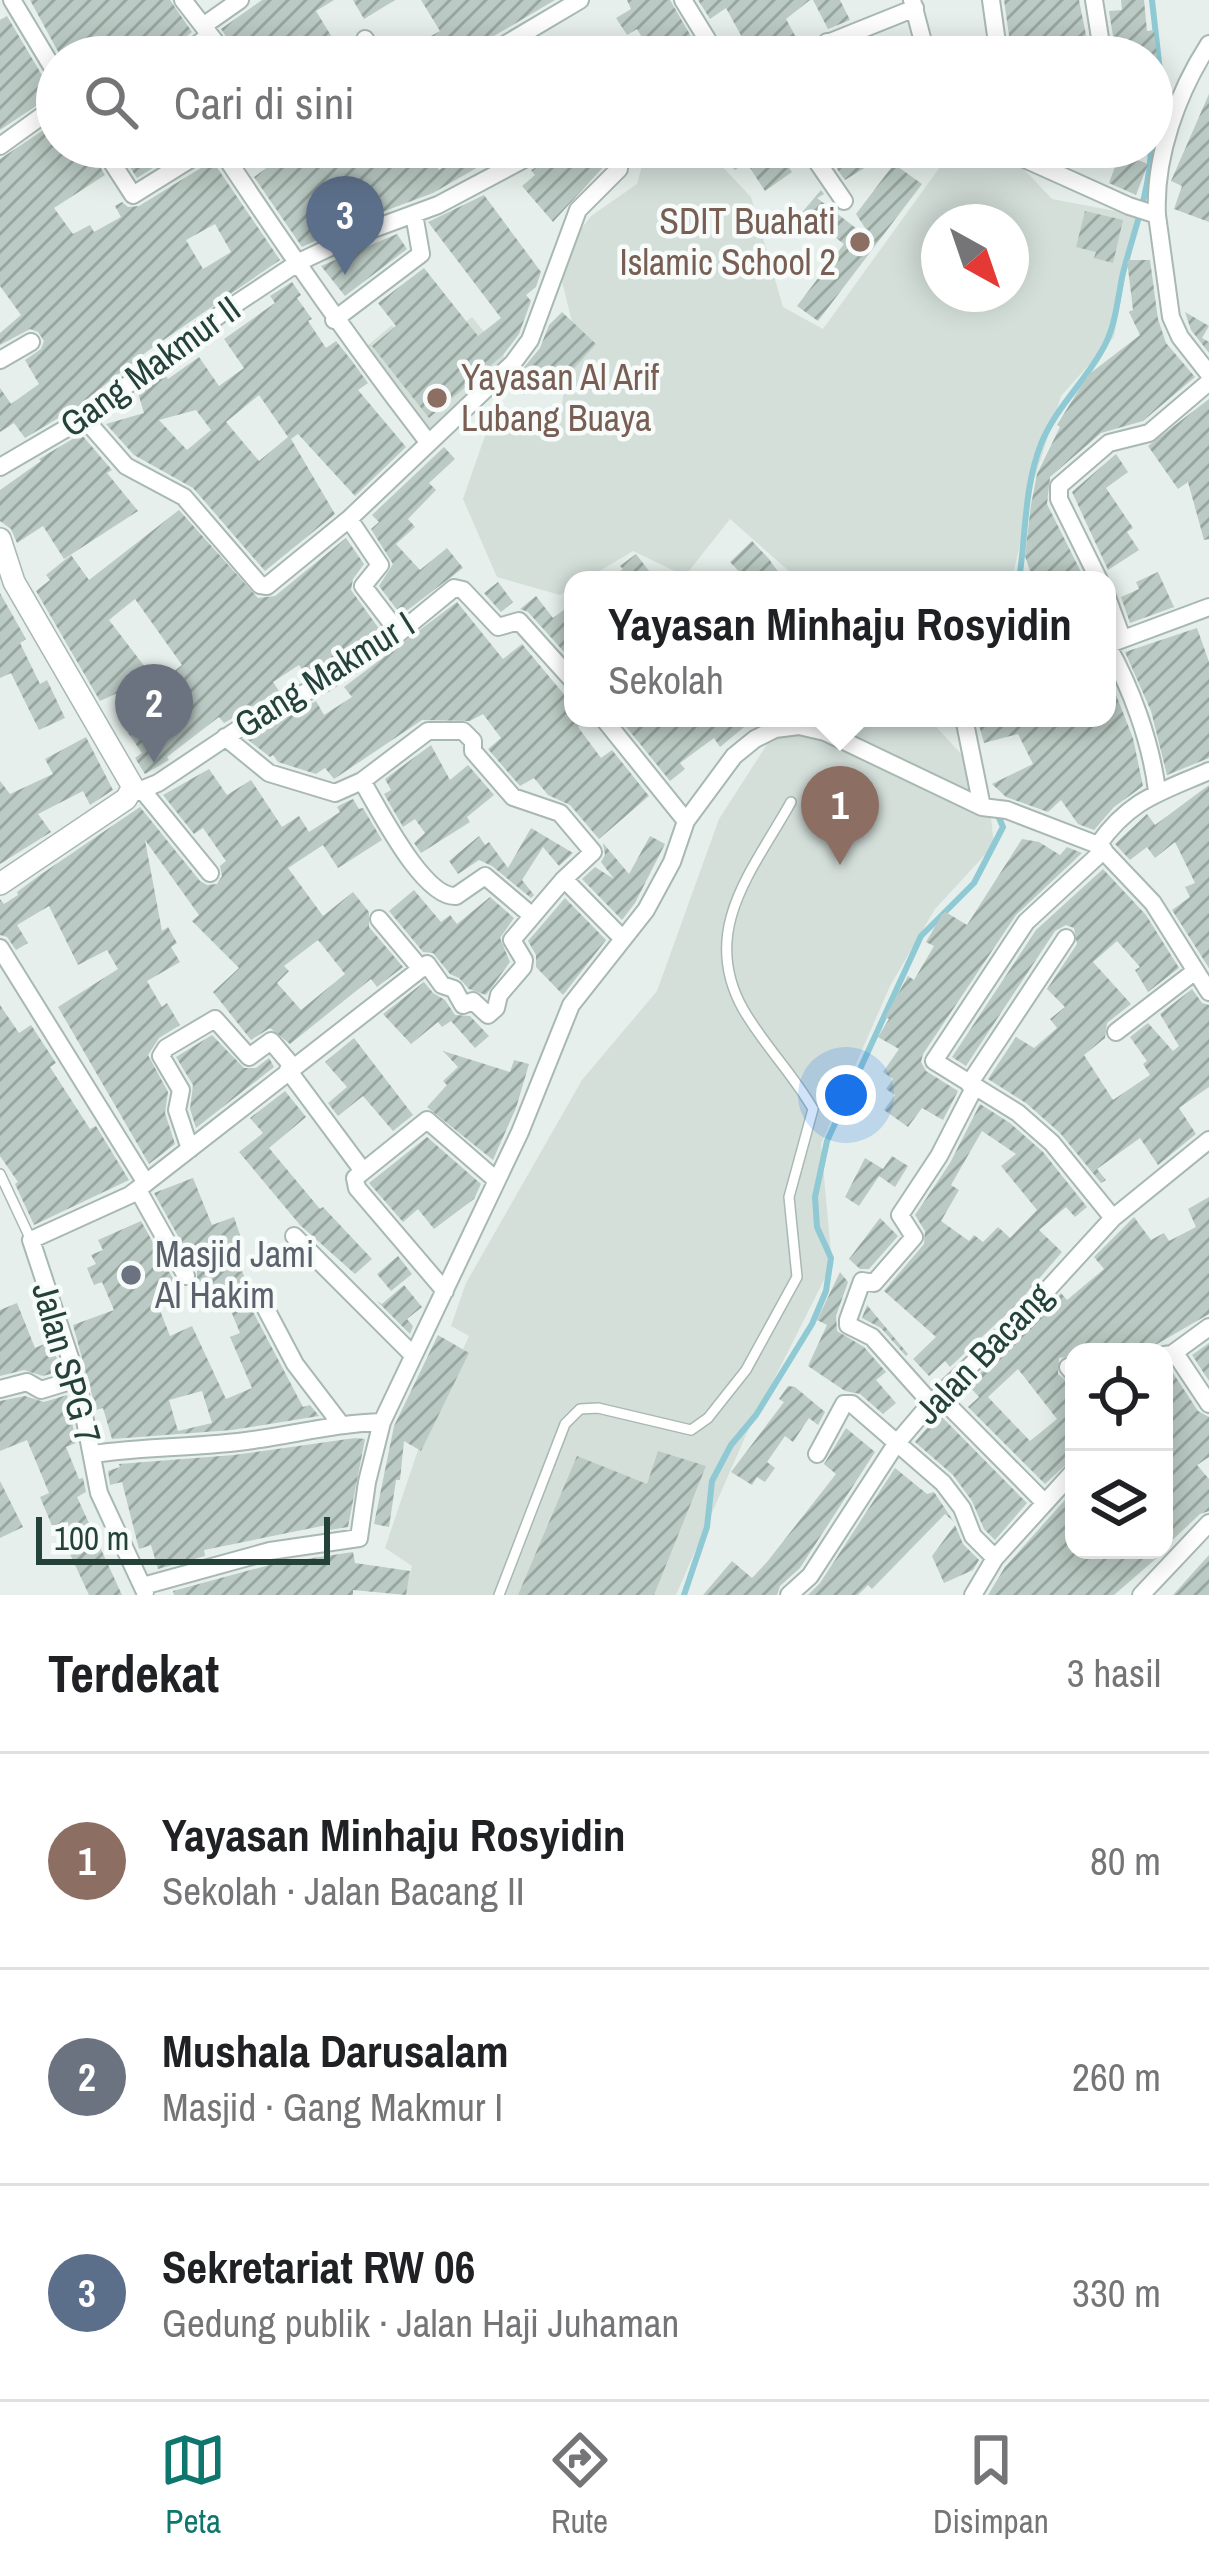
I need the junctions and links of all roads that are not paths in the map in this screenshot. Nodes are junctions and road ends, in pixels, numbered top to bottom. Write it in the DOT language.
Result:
graph roads {
  1 [pos="12,0"];
  2 [pos="183,0"];
  3 [pos="240,0"];
  4 [pos="580,0"];
  5 [pos="683,0"];
  6 [pos="991,0"];
  7 [pos="1094,0"];
  8 [pos="914,4"];
  9 [pos="207,31"];
  10 [pos="523,34"];
  11 [pos="202,36"];
  12 [pos="211,36"];
  13 [pos="520,36"];
  14 [pos="705,36"];
  15 [pos="856,36"];
  16 [pos="922,36"];
  17 [pos="996,36"];
  18 [pos="1100,36"];
  19 [pos="36,40"];
  20 [pos="1209,44"];
  21 [pos="36,120"];
  22 [pos="1173,124"];
  23 [pos="0,146"];
  24 [pos="116,168"];
  25 [pos="177,168"];
  26 [pos="233,168"];
  27 [pos="508,168"];
  28 [pos="619,168"];
  29 [pos="822,168"];
  30 [pos="1046,168"];
  31 [pos="1161,168"];
  32 [pos="844,201"];
  33 [pos="1144,211"];
  34 [pos="414,214"];
  35 [pos="299,262"];
  36 [pos="334,320"];
  37 [pos="32,342"];
  38 [pos="0,360"];
  39 [pos="1209,378"];
  40 [pos="85,418"];
  41 [pos="428,442"];
  42 [pos="0,467"];
  43 [pos="349,519"];
  44 [pos="0,540"];
  45 [pos="1095,571"];
  46 [pos="1209,607"];
  47 [pos="399,633"];
  48 [pos="1116,642"];
  49 [pos="1116,658"];
  50 [pos="564,665"];
  51 [pos="610,727"];
  52 [pos="781,727"];
  53 [pos="810,727"];
  54 [pos="966,727"];
  55 [pos="225,737"];
  56 [pos="1209,771"];
  57 [pos="362,781"];
  58 [pos="1156,790"];
  59 [pos="137,792"];
  60 [pos="791,802"];
  61 [pos="985,808"];
  62 [pos="686,821"];
  63 [pos="1101,847"];
  64 [pos="210,873"];
  65 [pos="563,879"];
  66 [pos="0,884"];
  67 [pos="530,914"];
  68 [pos="379,919"];
  69 [pos="1066,938"];
  70 [pos="623,939"];
  71 [pos="0,948"];
  72 [pos="422,969"];
  73 [pos="1194,972"];
  74 [pos="1209,992"];
  75 [pos="1116,1032"];
  76 [pos="291,1069"];
  77 [pos="971,1086"];
  78 [pos="1209,1140"];
  79 [pos="190,1149"];
  80 [pos="363,1171"];
  81 [pos="0,1174"];
  82 [pos="495,1179"];
  83 [pos="142,1186"];
  84 [pos="1113,1218"];
  85 [pos="293,1236"];
  86 [pos="31,1240"];
  87 [pos="186,1276"];
  88 [pos="445,1291"];
  89 [pos="258,1294"];
  90 [pos="1209,1327"];
  91 [pos="1173,1351"];
  92 [pos="412,1355"];
  93 [pos="1173,1360"];
  94 [pos="77,1379"];
  95 [pos="0,1389"];
  96 [pos="935,1399"];
  97 [pos="1209,1404"];
  98 [pos="382,1422"];
  99 [pos="340,1423"];
  100 [pos="896,1444"];
  101 [pos="94,1454"];
  102 [pos="817,1454"];
  103 [pos="1065,1480"];
  104 [pos="1044,1502"];
  105 [pos="1209,1523"];
  106 [pos="995,1558"];
  107 [pos="145,1591"];
  108 [pos="499,1595"];
  109 [pos="789,1595"];
  110 [pos="973,1595"];
  111 [pos="1141,1595"];
  1 -- 19 [label="street"];
  2 -- 9 [label="street"];
  3 -- 9 [label="street"];
  4 -- 10 [label="street"];
  5 -- 14 [label="street"];
  6 -- 17 [label="street"];
  7 -- 18 [label="street"];
  8 -- 15 [label="street"];
  8 -- 16 [label="street"];
  9 -- 11 [label="street"];
  9 -- 12 [label="street"];
  10 -- 13 [label="street"];
  20 -- 22 [label="street"];
  21 -- 23 [label="street"];
  24 -- 25 [label="street"];
  26 -- 35 [label="street"];
  27 -- 34 [label="street, Gang Makmur II"];
  28 -- 41 [label="street"];
  29 -- 32 [label="street"];
  30 -- 33 [label="street"];
  31 -- 33 [label="street"];
  33 -- 39 [label="street"];
  34 -- 35 [label="street, Gang Makmur II"];
  34 -- 36 [label="street"];
  35 -- 36 [label="street"];
  35 -- 40 [label="street, Gang Makmur II"];
  36 -- 41 [label="street"];
  37 -- 38 [label="street"];
  39 -- 45 [label="street"];
  40 -- 42 [label="street, Gang Makmur II"];
  40 -- 43 [label="street"];
  41 -- 43 [label="street"];
  43 -- 47 [label="street"];
  44 -- 59 [label="street"];
  46 -- 48 [label="street"];
  47 -- 50 [label="street, Gang Makmur I"];
  47 -- 55 [label="street, Gang Makmur I"];
  49 -- 58 [label="street"];
  51 -- 62 [label="street"];
  52 -- 62 [label="street"];
  53 -- 61 [label="street"];
  54 -- 61 [label="street"];
  55 -- 57 [label="street"];
  55 -- 59 [label="street, Gang Makmur I"];
  56 -- 58 [label="street"];
  57 -- 65 [label="street"];
  57 -- 67 [label="street"];
  58 -- 63 [label="street"];
  59 -- 64 [label="street"];
  59 -- 66 [label="street"];
  60 -- 108 [label="lane"];
  61 -- 63 [label="street"];
  62 -- 70 [label="street"];
  63 -- 73 [label="street"];
  63 -- 77 [label="street"];
  65 -- 67 [label="street"];
  65 -- 70 [label="street"];
  67 -- 72 [label="street"];
  68 -- 72 [label="street"];
  69 -- 77 [label="street"];
  70 -- 82 [label="street"];
  71 -- 83 [label="street"];
  72 -- 76 [label="street, Jalan SPG 7"];
  73 -- 74 [label="street"];
  73 -- 75 [label="street"];
  76 -- 79 [label="street, Jalan SPG 7"];
  76 -- 79 [label="street"];
  76 -- 80 [label="street"];
  77 -- 84 [label="street"];
  77 -- 96 [label="street"];
  78 -- 84 [label="street, Jalan Bacang"];
  79 -- 83 [label="street, Jalan SPG 7"];
  80 -- 82 [label="street"];
  80 -- 88 [label="street"];
  81 -- 86 [label="lane"];
  82 -- 88 [label="street"];
  83 -- 86 [label="street, Jalan SPG 7"];
  83 -- 87 [label="street"];
  84 -- 96 [label="street, Jalan Bacang"];
  85 -- 92 [label="street"];
  86 -- 94 [label="street, Jalan SPG 7"];
  88 -- 92 [label="street"];
  89 -- 99 [label="street"];
  90 -- 91 [label="street"];
  92 -- 98 [label="street"];
  93 -- 97 [label="street"];
  94 -- 95 [label="street"];
  94 -- 101 [label="street, Jalan SPG 7"];
  96 -- 100 [label="street, Jalan Bacang"];
  96 -- 104 [label="street"];
  98 -- 99 [label="street"];
  98 -- 107 [label="street"];
  99 -- 101 [label="street"];
  100 -- 102 [label="street"];
  100 -- 106 [label="street"];
  100 -- 109 [label="street, Jalan Bacang"];
  101 -- 107 [label="street, Jalan SPG 7"];
  103 -- 104 [label="street"];
  104 -- 106 [label="street"];
  105 -- 111 [label="street"];
  106 -- 110 [label="street"];
}
